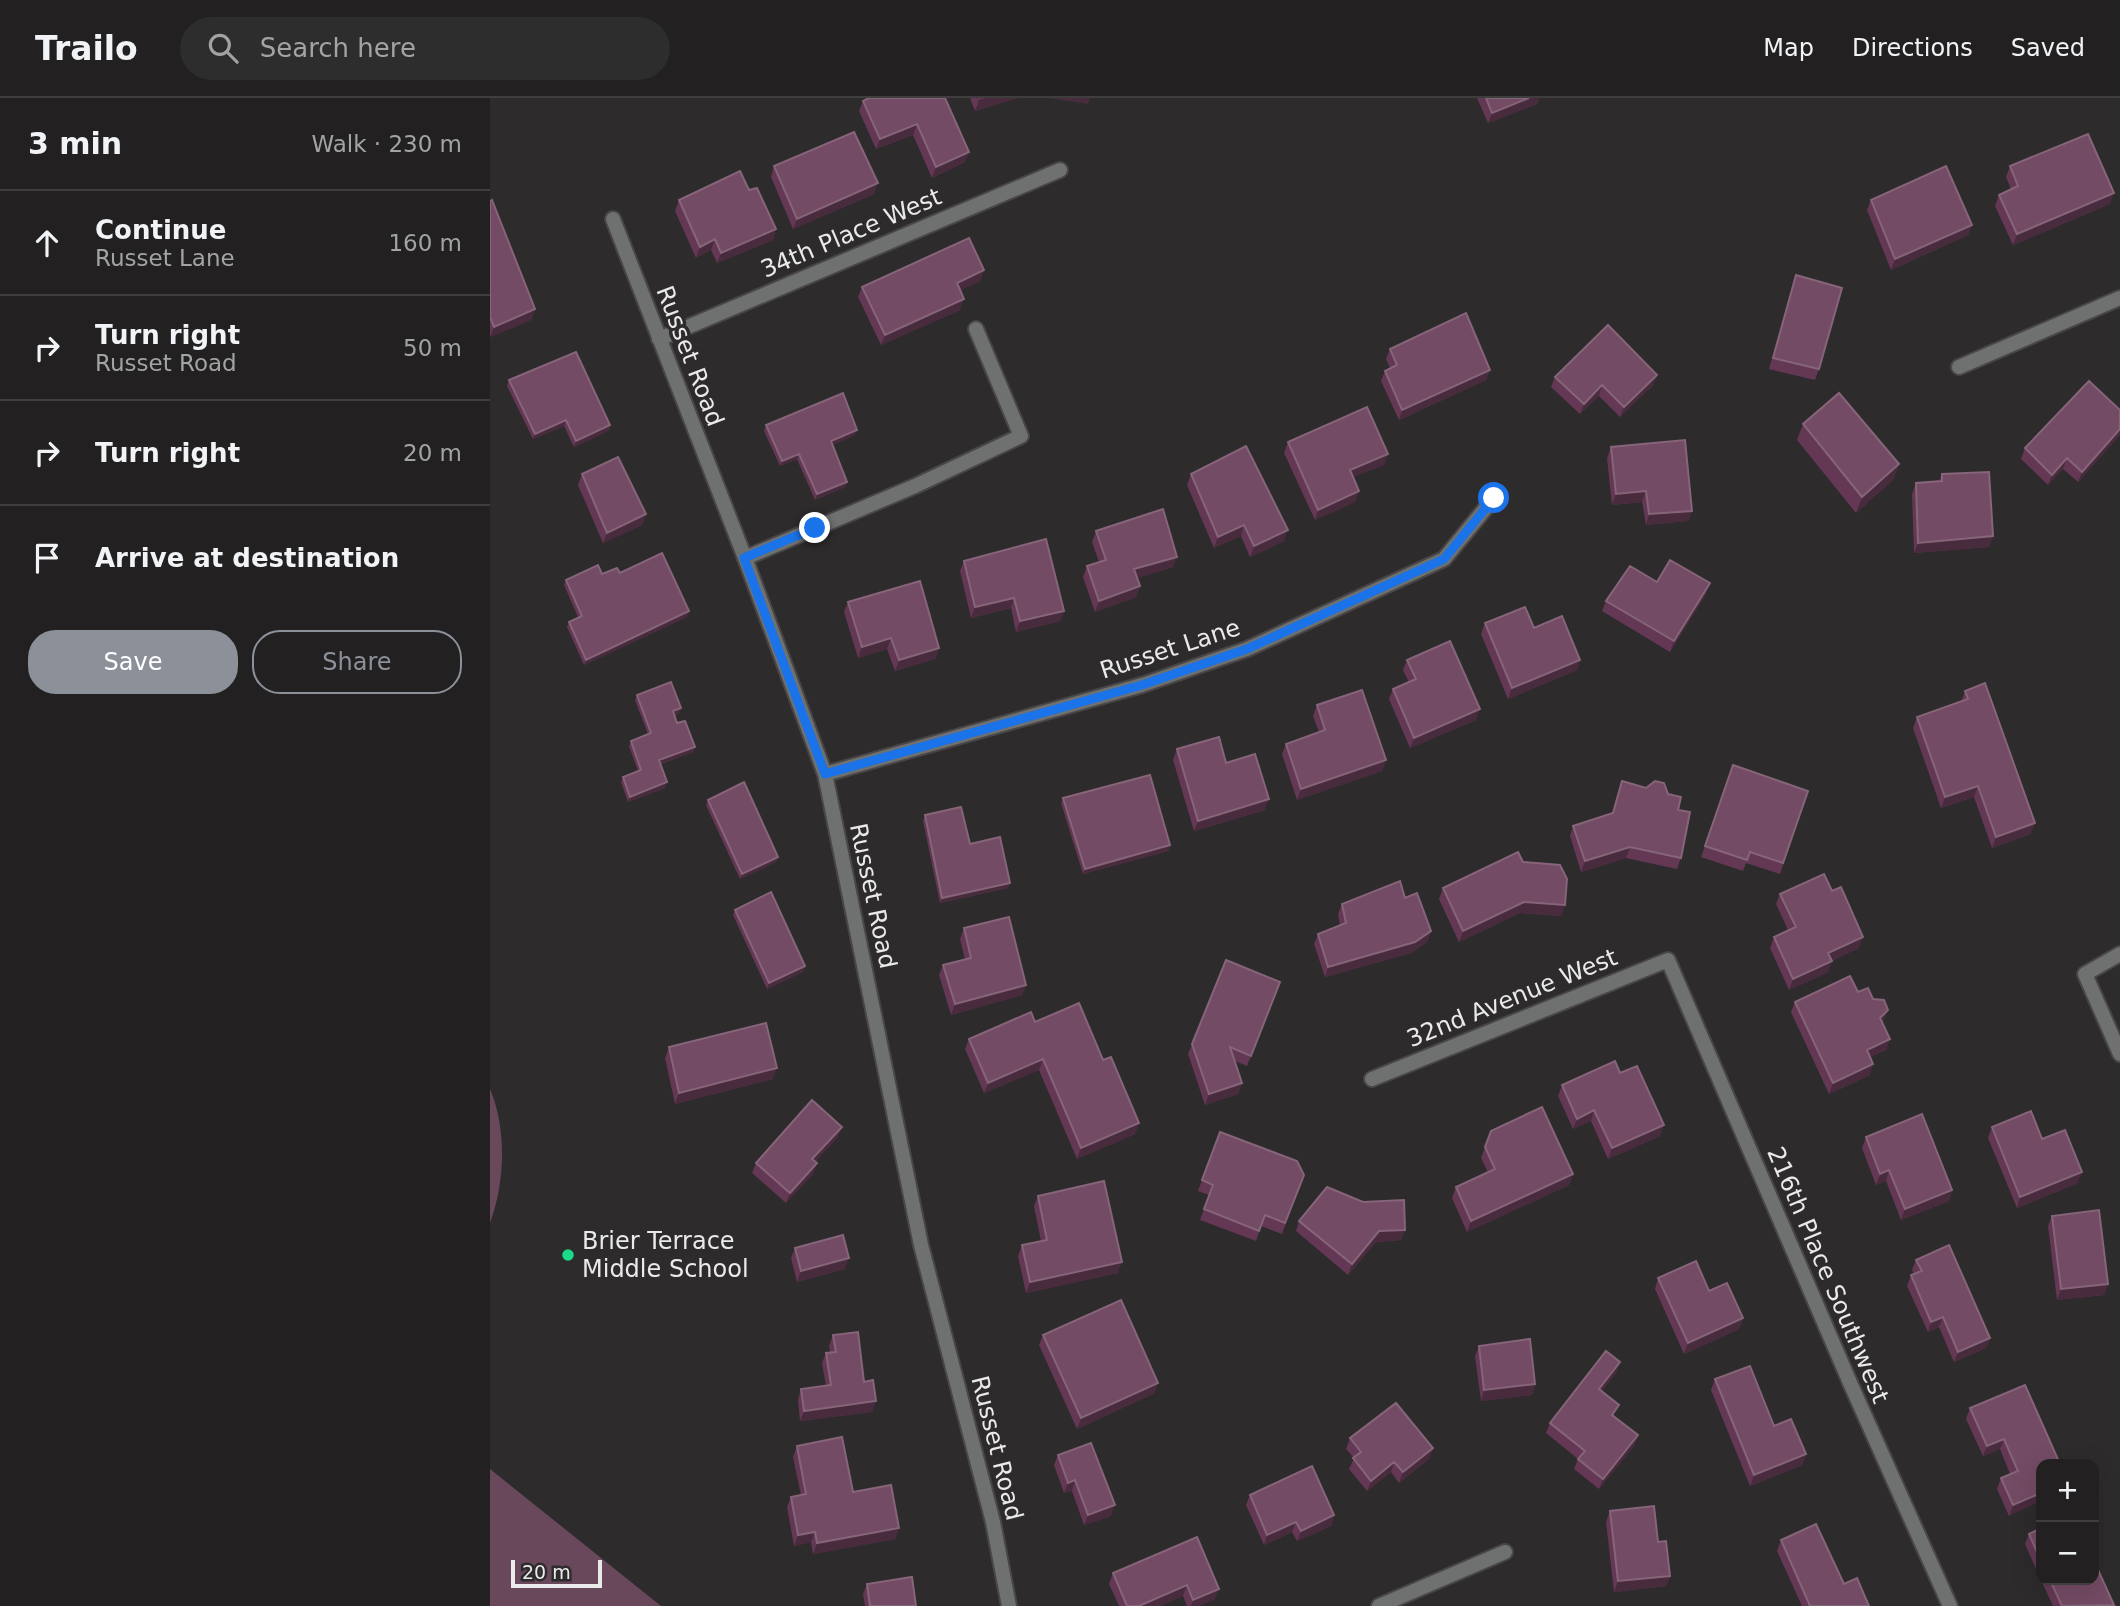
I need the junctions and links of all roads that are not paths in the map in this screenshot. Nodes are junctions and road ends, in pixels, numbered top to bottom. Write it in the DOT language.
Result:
graph roads {
  1 [pos="1060,170"];
  2 [pos="613,219"];
  3 [pos="2120,298"];
  4 [pos="976,329"];
  5 [pos="659,339"];
  6 [pos="1959,367"];
  7 [pos="1494,498"];
  8 [pos="744,558"];
  9 [pos="825,774"];
  10 [pos="2120,954"];
  11 [pos="1668,960"];
  12 [pos="2120,1054"];
  13 [pos="1372,1079"];
  14 [pos="1505,1552"];
  15 [pos="1009,1606"];
  16 [pos="1379,1606"];
  17 [pos="1950,1606"];
  1 -- 5 [label="street, 34th Place West"];
  2 -- 5 [label="street, Russet Road"];
  3 -- 6 [label="street"];
  4 -- 8 [label="street"];
  5 -- 8 [label="street, Russet Road"];
  7 -- 9 [label="street, Russet Lane"];
  8 -- 9 [label="street, Russet Road"];
  9 -- 15 [label="street, Russet Road"];
  10 -- 12 [label="street"];
  11 -- 13 [label="street, 32nd Avenue West"];
  11 -- 17 [label="street, 216th Place Southwest"];
  14 -- 16 [label="street"];
}
